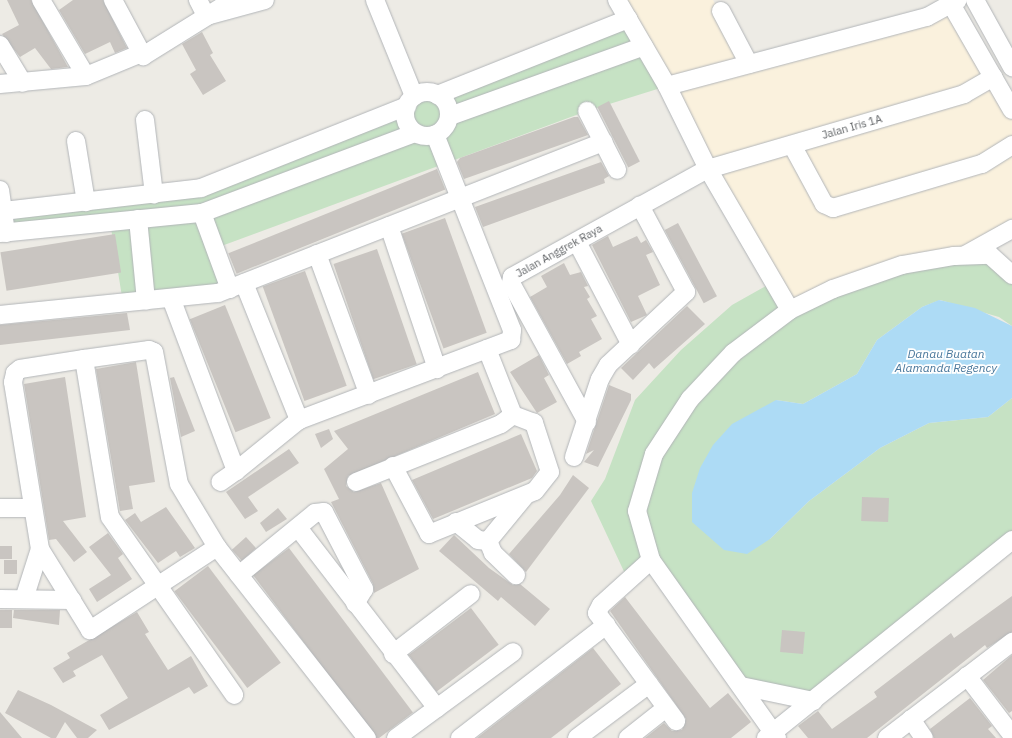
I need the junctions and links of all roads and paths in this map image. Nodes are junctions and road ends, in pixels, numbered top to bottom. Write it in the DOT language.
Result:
graph roads {
  1 [pos="41,0"];
  2 [pos="113,0"];
  3 [pos="198,0"];
  4 [pos="233,0"];
  5 [pos="265,0"];
  6 [pos="375,0"];
  7 [pos="617,0"];
  8 [pos="975,0"];
  9 [pos="955,2"];
  10 [pos="720,11"];
  11 [pos="206,16"];
  12 [pos="628,19"];
  13 [pos="0,45"];
  14 [pos="644,46"];
  15 [pos="137,56"];
  16 [pos="749,64"];
  17 [pos="1012,67"];
  18 [pos="86,76"];
  19 [pos="993,77"];
  20 [pos="23,83"];
  21 [pos="0,84"];
  22 [pos="666,86"];
  23 [pos="438,95"];
  24 [pos="410,101"];
  25 [pos="1012,110"];
  26 [pos="587,111"];
  27 [pos="450,116"];
  28 [pos="145,120"];
  29 [pos="415,133"];
  30 [pos="435,135"];
  31 [pos="76,141"];
  32 [pos="603,142"];
  33 [pos="792,144"];
  34 [pos="1012,145"];
  35 [pos="708,169"];
  36 [pos="617,170"];
  37 [pos="0,190"];
  38 [pos="154,194"];
  39 [pos="460,198"];
  40 [pos="86,202"];
  41 [pos="640,206"];
  42 [pos="202,213"];
  43 [pos="138,219"];
  44 [pos="4,225"];
  45 [pos="389,226"];
  46 [pos="1012,229"];
  47 [pos="577,242"];
  48 [pos="317,254"];
  49 [pos="965,255"];
  50 [pos="1010,269"];
  51 [pos="237,286"];
  52 [pos="171,298"];
  53 [pos="146,300"];
  54 [pos="790,310"];
  55 [pos="0,315"];
  56 [pos="631,345"];
  57 [pos="487,349"];
  58 [pos="84,359"];
  59 [pos="437,369"];
  60 [pos="369,395"];
  61 [pos="513,415"];
  62 [pos="299,420"];
  63 [pos="587,422"];
  64 [pos="574,457"];
  65 [pos="393,466"];
  66 [pos="236,471"];
  67 [pos="220,482"];
  68 [pos="356,482"];
  69 [pos="526,495"];
  70 [pos="0,508"];
  71 [pos="32,508"];
  72 [pos="456,522"];
  73 [pos="299,529"];
  74 [pos="1012,540"];
  75 [pos="488,541"];
  76 [pos="217,547"];
  77 [pos="40,549"];
  78 [pos="651,560"];
  79 [pos="239,575"];
  80 [pos="516,575"];
  81 [pos="157,586"];
  82 [pos="471,594"];
  83 [pos="0,599"];
  84 [pos="24,599"];
  85 [pos="72,600"];
  86 [pos="355,604"];
  87 [pos="606,625"];
  88 [pos="1012,642"];
  89 [pos="513,652"];
  90 [pos="393,654"];
  91 [pos="967,676"];
  92 [pos="649,684"];
  93 [pos="741,686"];
  94 [pos="234,695"];
  95 [pos="813,701"];
  96 [pos="437,708"];
  97 [pos="911,719"];
  98 [pos="775,735"];
  99 [pos="1012,735"];
  100 [pos="367,738"];
  101 [pos="396,738"];
  102 [pos="460,738"];
  103 [pos="577,738"];
  104 [pos="628,738"];
  105 [pos="887,738"];
  106 [pos="924,738"];
  1 -- 18 [label="street"];
  2 -- 11 [label="street"];
  3 -- 11 [label="street"];
  4 -- 11 [label="street"];
  5 -- 11 [label="street"];
  6 -- 24 [label="street"];
  7 -- 12 [label="street"];
  8 -- 17 [label="street"];
  9 -- 16 [label="street"];
  9 -- 19 [label="street"];
  10 -- 16 [label="street"];
  12 -- 14 [label="street"];
  12 -- 23 [label="street"];
  13 -- 20 [label="street"];
  14 -- 22 [label="street"];
  14 -- 27 [label="street"];
  15 -- 18 [label="street"];
  16 -- 22 [label="street"];
  18 -- 20 [label="street"];
  19 -- 25 [label="street"];
  19 -- 33 [label="street, Jalan Iris 1A"];
  20 -- 21 [label="street"];
  22 -- 35 [label="street"];
  23 -- 24 [label="street"];
  23 -- 27 [label="street"];
  24 -- 29 [label="street"];
  24 -- 38 [label="street"];
  26 -- 32 [label="street"];
  27 -- 30 [label="street"];
  28 -- 38 [label="street"];
  29 -- 30 [label="street"];
  29 -- 42 [label="street"];
  30 -- 39 [label="street"];
  31 -- 40 [label="street"];
  32 -- 36 [label="street"];
  32 -- 39 [label="street"];
  33 -- 34 [label="street"];
  33 -- 35 [label="street, Jalan Iris 1A"];
  35 -- 41 [label="street, Jalan Anggrek Raya"];
  35 -- 54 [label="street"];
  37 -- 44 [label="street"];
  38 -- 40 [label="street"];
  39 -- 45 [label="street"];
  39 -- 57 [label="street"];
  40 -- 44 [label="street"];
  41 -- 47 [label="street, Jalan Anggrek Raya"];
  41 -- 56 [label="street"];
  42 -- 43 [label="street"];
  42 -- 51 [label="street"];
  43 -- 44 [label="street"];
  43 -- 53 [label="street"];
  45 -- 48 [label="street"];
  45 -- 59 [label="street"];
  46 -- 49 [label="street"];
  47 -- 56 [label="street"];
  47 -- 63 [label="street, Jalan Anggrek Raya"];
  48 -- 51 [label="street"];
  48 -- 60 [label="street"];
  49 -- 50 [label="street"];
  49 -- 54 [label="street"];
  51 -- 52 [label="street"];
  51 -- 62 [label="street"];
  52 -- 53 [label="street"];
  52 -- 66 [label="street"];
  53 -- 55 [label="street"];
  54 -- 78 [label="street"];
  56 -- 63 [label="street"];
  57 -- 59 [label="street"];
  57 -- 61 [label="street"];
  58 -- 71 [label="street"];
  58 -- 76 [label="street"];
  58 -- 81 [label="street"];
  59 -- 60 [label="street"];
  60 -- 62 [label="street"];
  61 -- 65 [label="street"];
  61 -- 69 [label="street"];
  62 -- 66 [label="street"];
  63 -- 64 [label="street"];
  65 -- 68 [label="street"];
  65 -- 72 [label="street"];
  66 -- 67 [label="street"];
  69 -- 72 [label="street"];
  69 -- 75 [label="street"];
  70 -- 71 [label="street"];
  71 -- 77 [label="street"];
  72 -- 75 [label="street"];
  73 -- 79 [label="street"];
  73 -- 86 [label="street"];
  73 -- 86 [label="street"];
  74 -- 95 [label="street"];
  75 -- 80 [label="street"];
  76 -- 79 [label="street"];
  76 -- 81 [label="street"];
  77 -- 84 [label="street"];
  77 -- 85 [label="street"];
  78 -- 87 [label="street"];
  78 -- 93 [label="street"];
  79 -- 100 [label="street"];
  81 -- 85 [label="street"];
  81 -- 94 [label="street"];
  82 -- 90 [label="street"];
  83 -- 84 [label="street"];
  84 -- 85 [label="street"];
  86 -- 90 [label="street"];
  87 -- 92 [label="street"];
  87 -- 102 [label="street"];
  88 -- 91 [label="street"];
  89 -- 96 [label="street"];
  90 -- 96 [label="street"];
  91 -- 97 [label="street"];
  91 -- 99 [label="street"];
  92 -- 103 [label="street"];
  92 -- 104 [label="street"];
  93 -- 95 [label="street"];
  93 -- 98 [label="street"];
  95 -- 98 [label="street"];
  96 -- 101 [label="street"];
  97 -- 105 [label="street"];
  97 -- 106 [label="street"];
}
